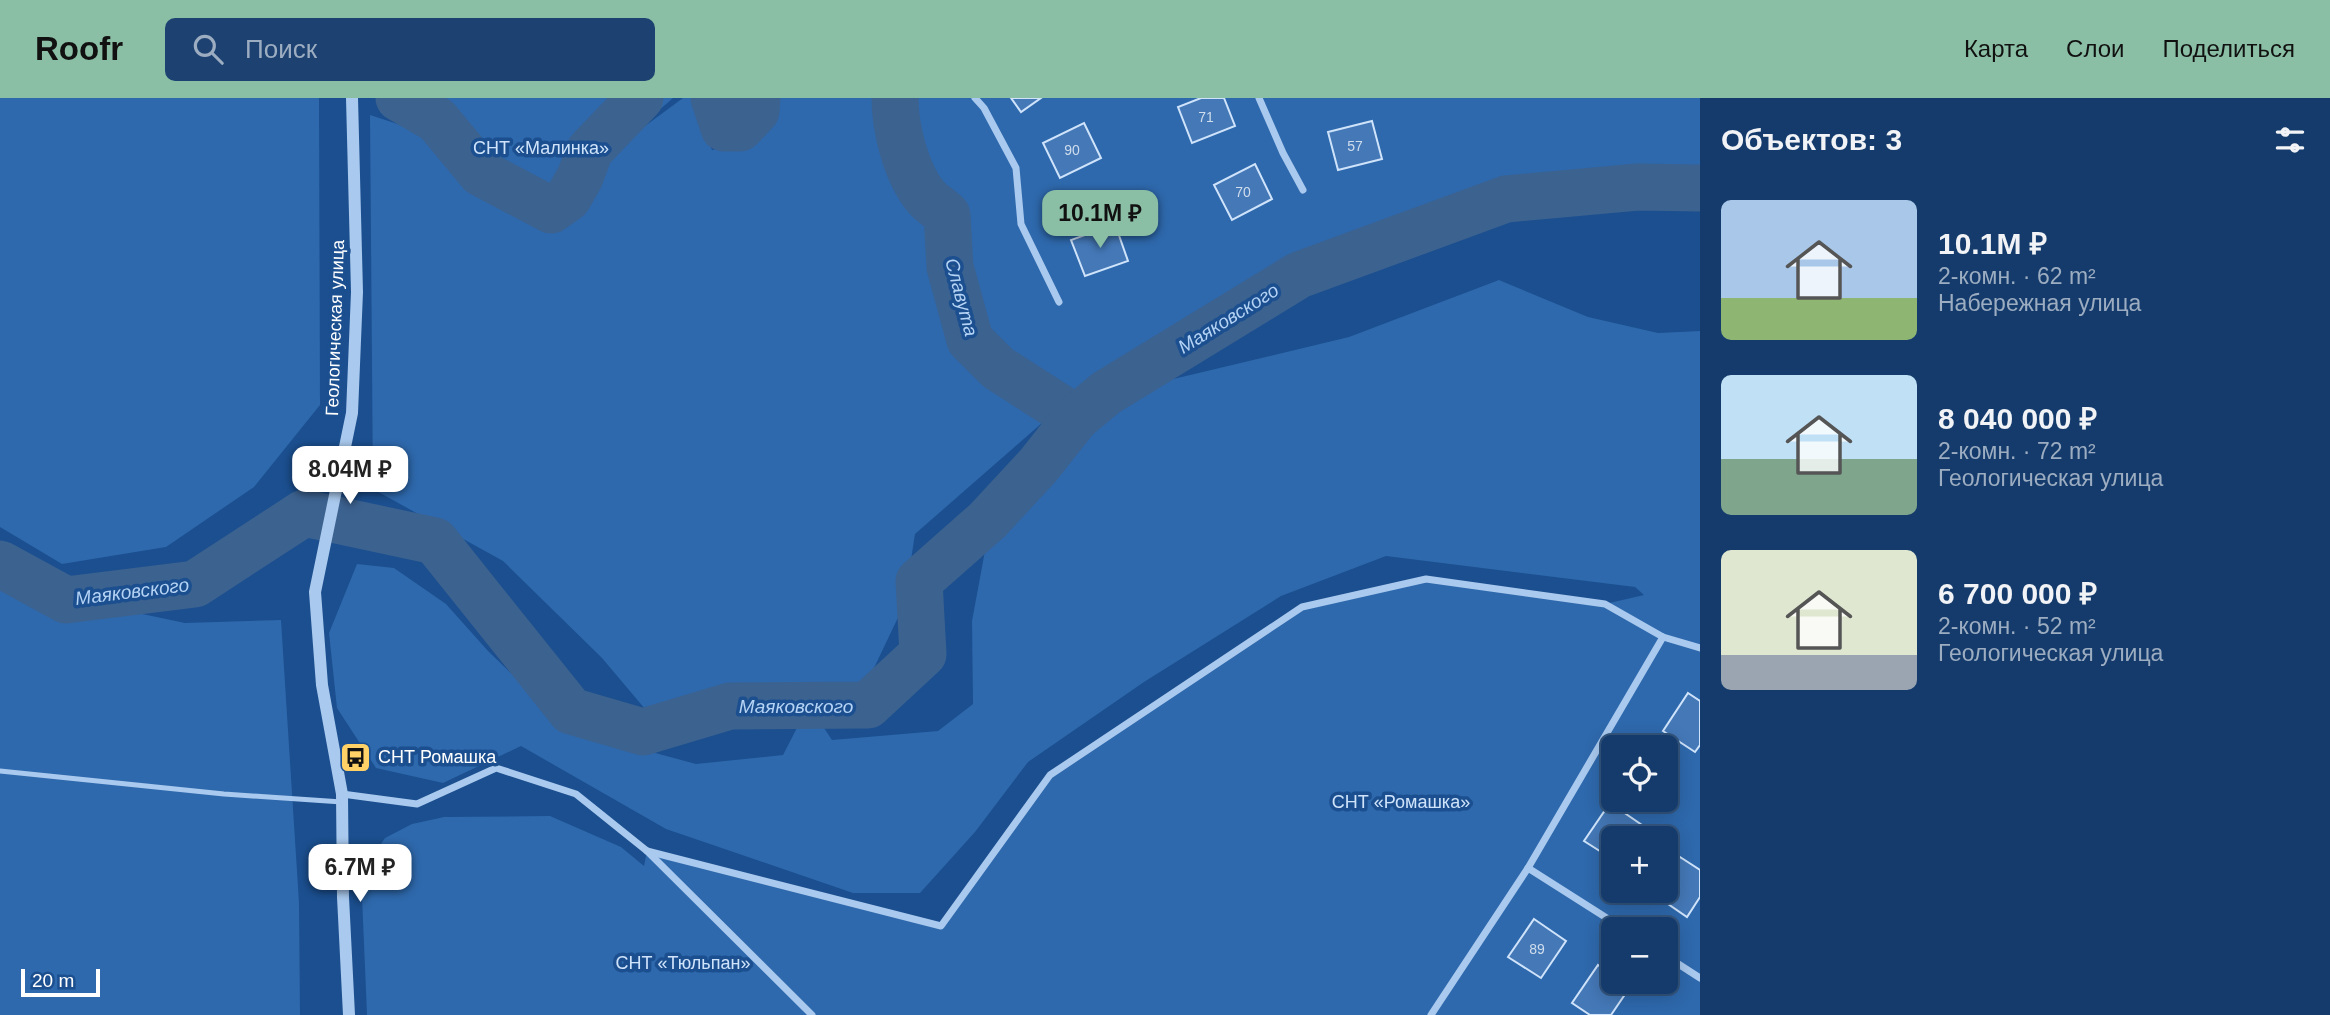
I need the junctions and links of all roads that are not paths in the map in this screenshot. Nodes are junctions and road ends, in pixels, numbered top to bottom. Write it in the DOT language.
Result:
graph roads {
  1 [pos="352,98"];
  2 [pos="975,98"];
  3 [pos="1259,98"];
  4 [pos="1303,190"];
  5 [pos="1059,302"];
  6 [pos="1663,637"];
  7 [pos="1700,648"];
  8 [pos="0,771"];
  9 [pos="342,798"];
  10 [pos="647,851"];
  11 [pos="1528,868"];
  12 [pos="1605,917"];
  13 [pos="1678,964"];
  14 [pos="1700,978"];
  15 [pos="349,1015"];
  16 [pos="812,1015"];
  17 [pos="1431,1015"];
  1 -- 9 [label="street, Геологическая улица"];
  2 -- 5 [label="street"];
  3 -- 4 [label="street"];
  6 -- 7 [label="street"];
  6 -- 10 [label="street"];
  6 -- 11 [label="street"];
  8 -- 9 [label="lane"];
  9 -- 10 [label="street"];
  9 -- 15 [label="street, Геологическая улица"];
  10 -- 16 [label="street"];
  11 -- 12 [label="street"];
  11 -- 17 [label="street"];
  13 -- 14 [label="street"];
}
